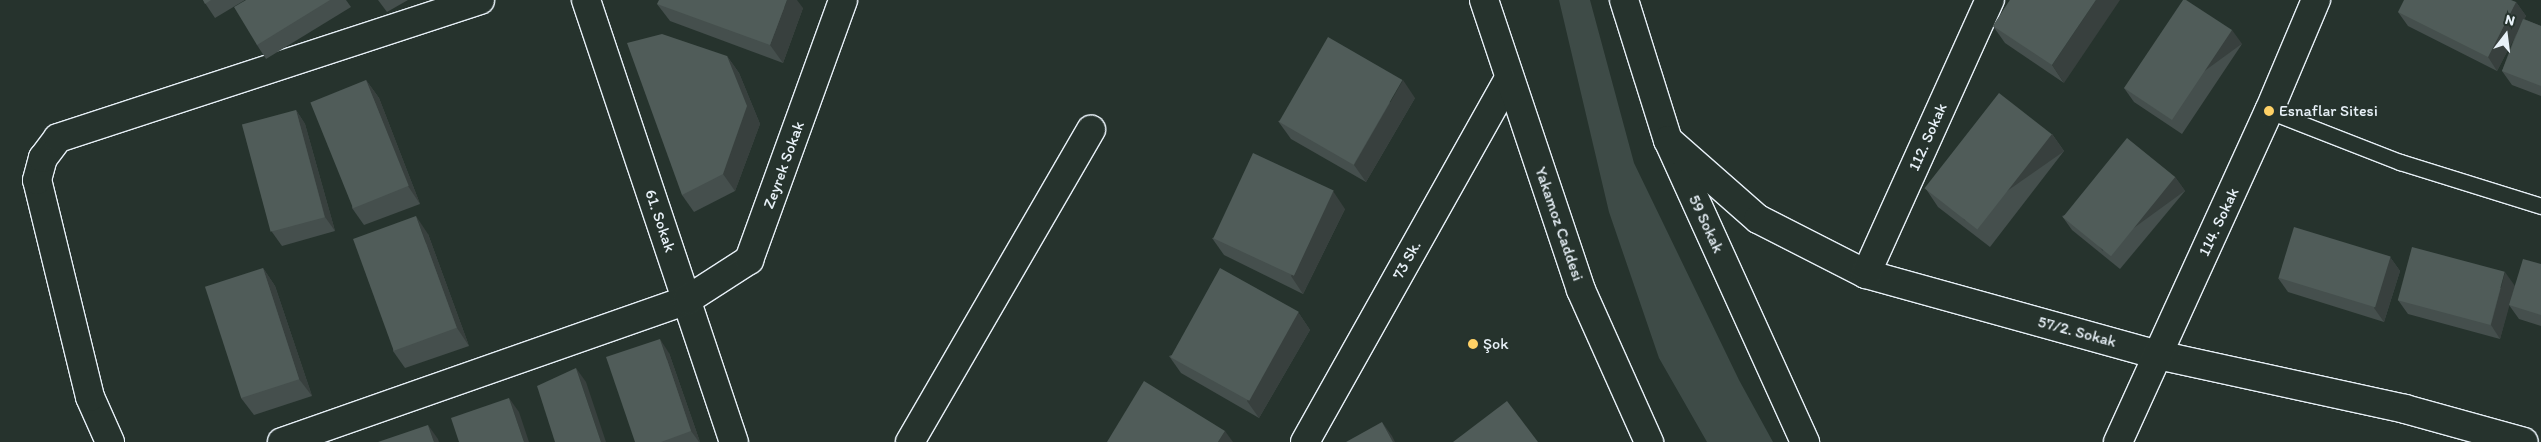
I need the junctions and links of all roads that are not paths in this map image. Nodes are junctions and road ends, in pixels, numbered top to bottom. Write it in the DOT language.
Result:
graph roads {
  1 [pos="480,0"];
  2 [pos="586,0"];
  3 [pos="843,0"];
  4 [pos="1484,0"];
  5 [pos="1624,0"];
  6 [pos="1644,0"];
  7 [pos="1990,0"];
  8 [pos="2316,0"];
  9 [pos="1631,31"];
  10 [pos="1509,79"];
  11 [pos="2269,111"];
  12 [pos="1091,130"];
  13 [pos="1668,140"];
  14 [pos="2541,206"];
  15 [pos="1866,274"];
  16 [pos="687,300"];
  17 [pos="2158,355"];
  18 [pos="110,442"];
  19 [pos="282,442"];
  20 [pos="734,442"];
  21 [pos="910,442"];
  22 [pos="1305,442"];
  23 [pos="1649,442"];
  24 [pos="1805,442"];
  25 [pos="2118,442"];
  26 [pos="2524,442"];
  1 -- 18 [label="street"];
  2 -- 16 [label="street, 61. Sokak"];
  3 -- 16 [label="street, Zeyrek Sokak"];
  4 -- 10 [label="street, Yakamoz Caddesi"];
  5 -- 9 [label="street, 59 Sokak"];
  6 -- 9 [label="street"];
  7 -- 15 [label="street, 112. Sokak"];
  8 -- 11 [label="street, 114. Sokak"];
  9 -- 13 [label="street, 59 Sokak"];
  10 -- 22 [label="street, 73 Sk."];
  10 -- 23 [label="street, Yakamoz Caddesi"];
  11 -- 14 [label="lane"];
  11 -- 17 [label="street, 114. Sokak"];
  12 -- 21 [label="street"];
  13 -- 15 [label="street, 57/2. Sokak"];
  13 -- 24 [label="street, 59 Sokak"];
  15 -- 17 [label="street, 57/2. Sokak"];
  16 -- 19 [label="street, Zeyrek Sokak"];
  16 -- 20 [label="street, 61. Sokak"];
  17 -- 25 [label="street, 114. Sokak"];
  17 -- 26 [label="street, 57/2. Sokak"];
}
